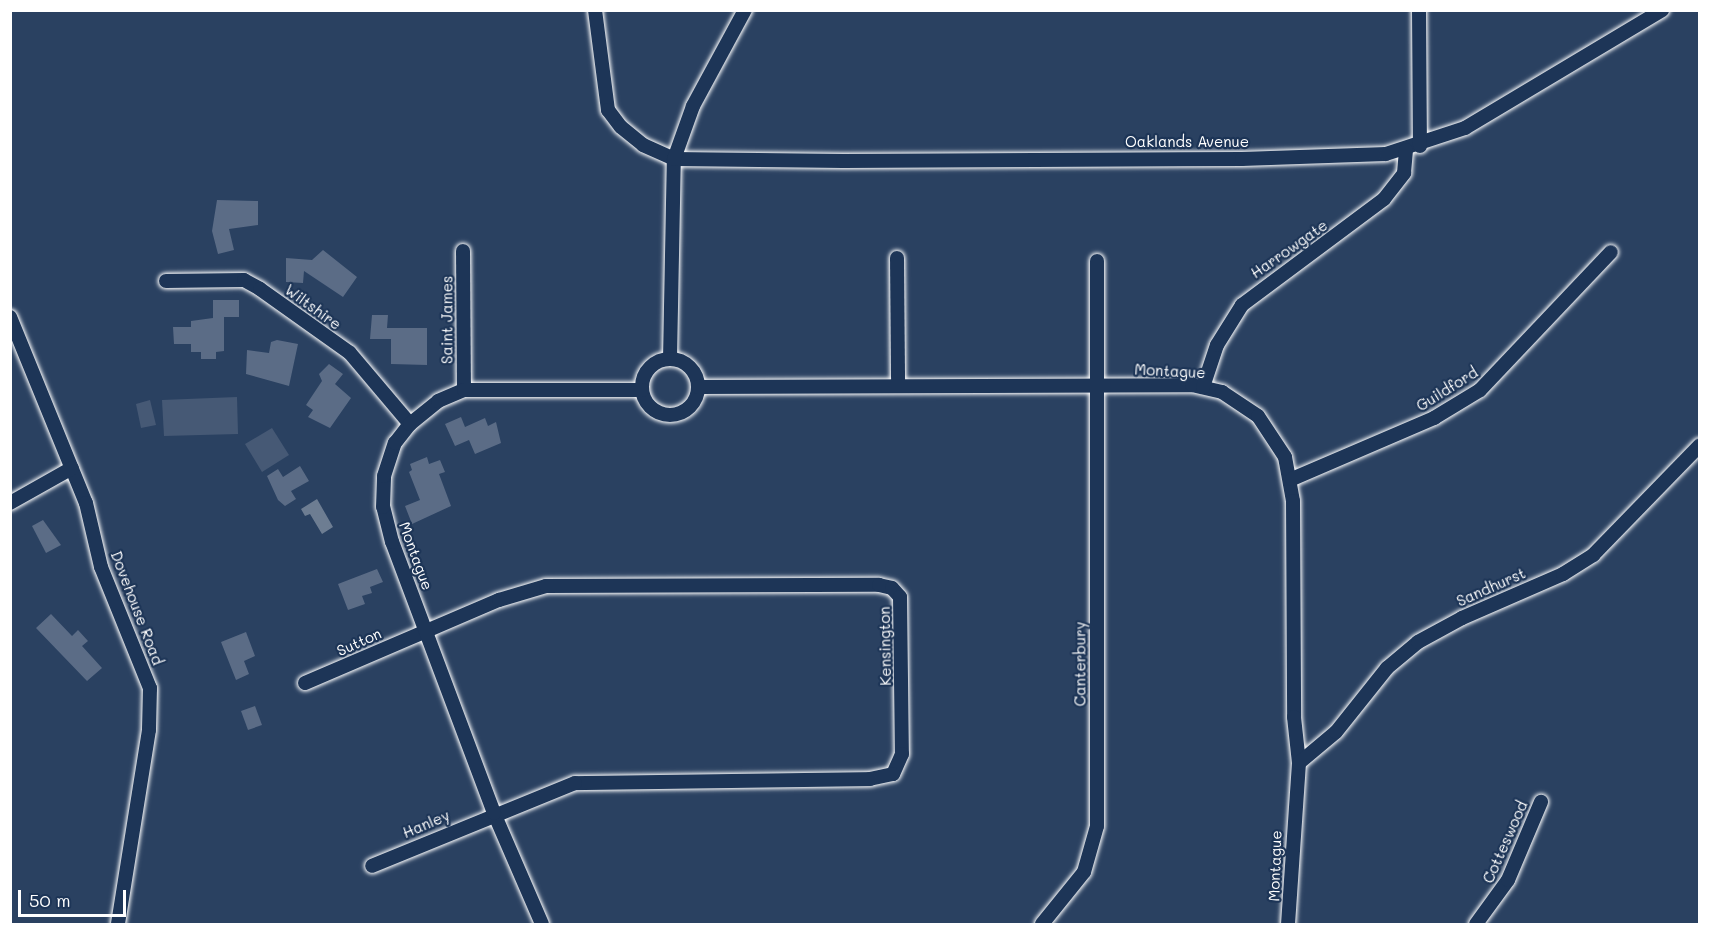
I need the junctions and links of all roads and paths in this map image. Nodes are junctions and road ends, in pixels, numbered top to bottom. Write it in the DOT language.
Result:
graph roads {
  1 [pos="595,10"];
  2 [pos="745,10"];
  3 [pos="1419,10"];
  4 [pos="1662,10"];
  5 [pos="1413,148"];
  6 [pos="674,159"];
  7 [pos="463,251"];
  8 [pos="1611,252"];
  9 [pos="897,258"];
  10 [pos="1097,261"];
  11 [pos="166,281"];
  12 [pos="10,317"];
  13 [pos="670,359"];
  14 [pos="898,385"];
  15 [pos="1095,386"];
  16 [pos="698,387"];
  17 [pos="1203,387"];
  18 [pos="464,390"];
  19 [pos="642,390"];
  20 [pos="410,424"];
  21 [pos="1700,445"];
  22 [pos="72,468"];
  23 [pos="1292,479"];
  24 [pos="10,503"];
  25 [pos="426,630"];
  26 [pos="305,683"];
  27 [pos="1299,763"];
  28 [pos="1541,802"];
  29 [pos="494,813"];
  30 [pos="372,866"];
  31 [pos="118,924"];
  32 [pos="542,924"];
  33 [pos="1042,924"];
  34 [pos="1288,924"];
  35 [pos="1476,924"];
  1 -- 6 [label="street"];
  2 -- 6 [label="street"];
  3 -- 5 [label="street, Harrowgate"];
  4 -- 5 [label="street, Oaklands Avenue"];
  5 -- 6 [label="street, Oaklands Avenue"];
  5 -- 17 [label="street, Harrowgate"];
  6 -- 13 [label="street"];
  7 -- 18 [label="street, Saint James"];
  8 -- 23 [label="street, Guildford"];
  9 -- 14 [label="street"];
  10 -- 15 [label="street, Canterbury"];
  11 -- 20 [label="street, Wiltshire"];
  12 -- 22 [label="street, Dovehouse Road"];
  13 -- 16 [label="street"];
  13 -- 19 [label="street"];
  14 -- 15 [label="street, Montague"];
  14 -- 16 [label="street, Montague"];
  15 -- 17 [label="street, Montague"];
  15 -- 33 [label="street, Canterbury"];
  16 -- 19 [label="street"];
  17 -- 23 [label="street, Montague"];
  18 -- 19 [label="street, Montague"];
  18 -- 20 [label="street, Montague"];
  20 -- 25 [label="street, Montague"];
  21 -- 27 [label="street, Sandhurst"];
  22 -- 24 [label="street"];
  22 -- 31 [label="street, Dovehouse Road"];
  23 -- 27 [label="street, Montague"];
  25 -- 26 [label="street, Sutton"];
  25 -- 29 [label="street, Montague"];
  25 -- 29 [label="street, Kensington"];
  27 -- 34 [label="street, Montague"];
  28 -- 35 [label="street, Cotteswood"];
  29 -- 30 [label="street, Hanley"];
  29 -- 32 [label="street, Montague"];
}
